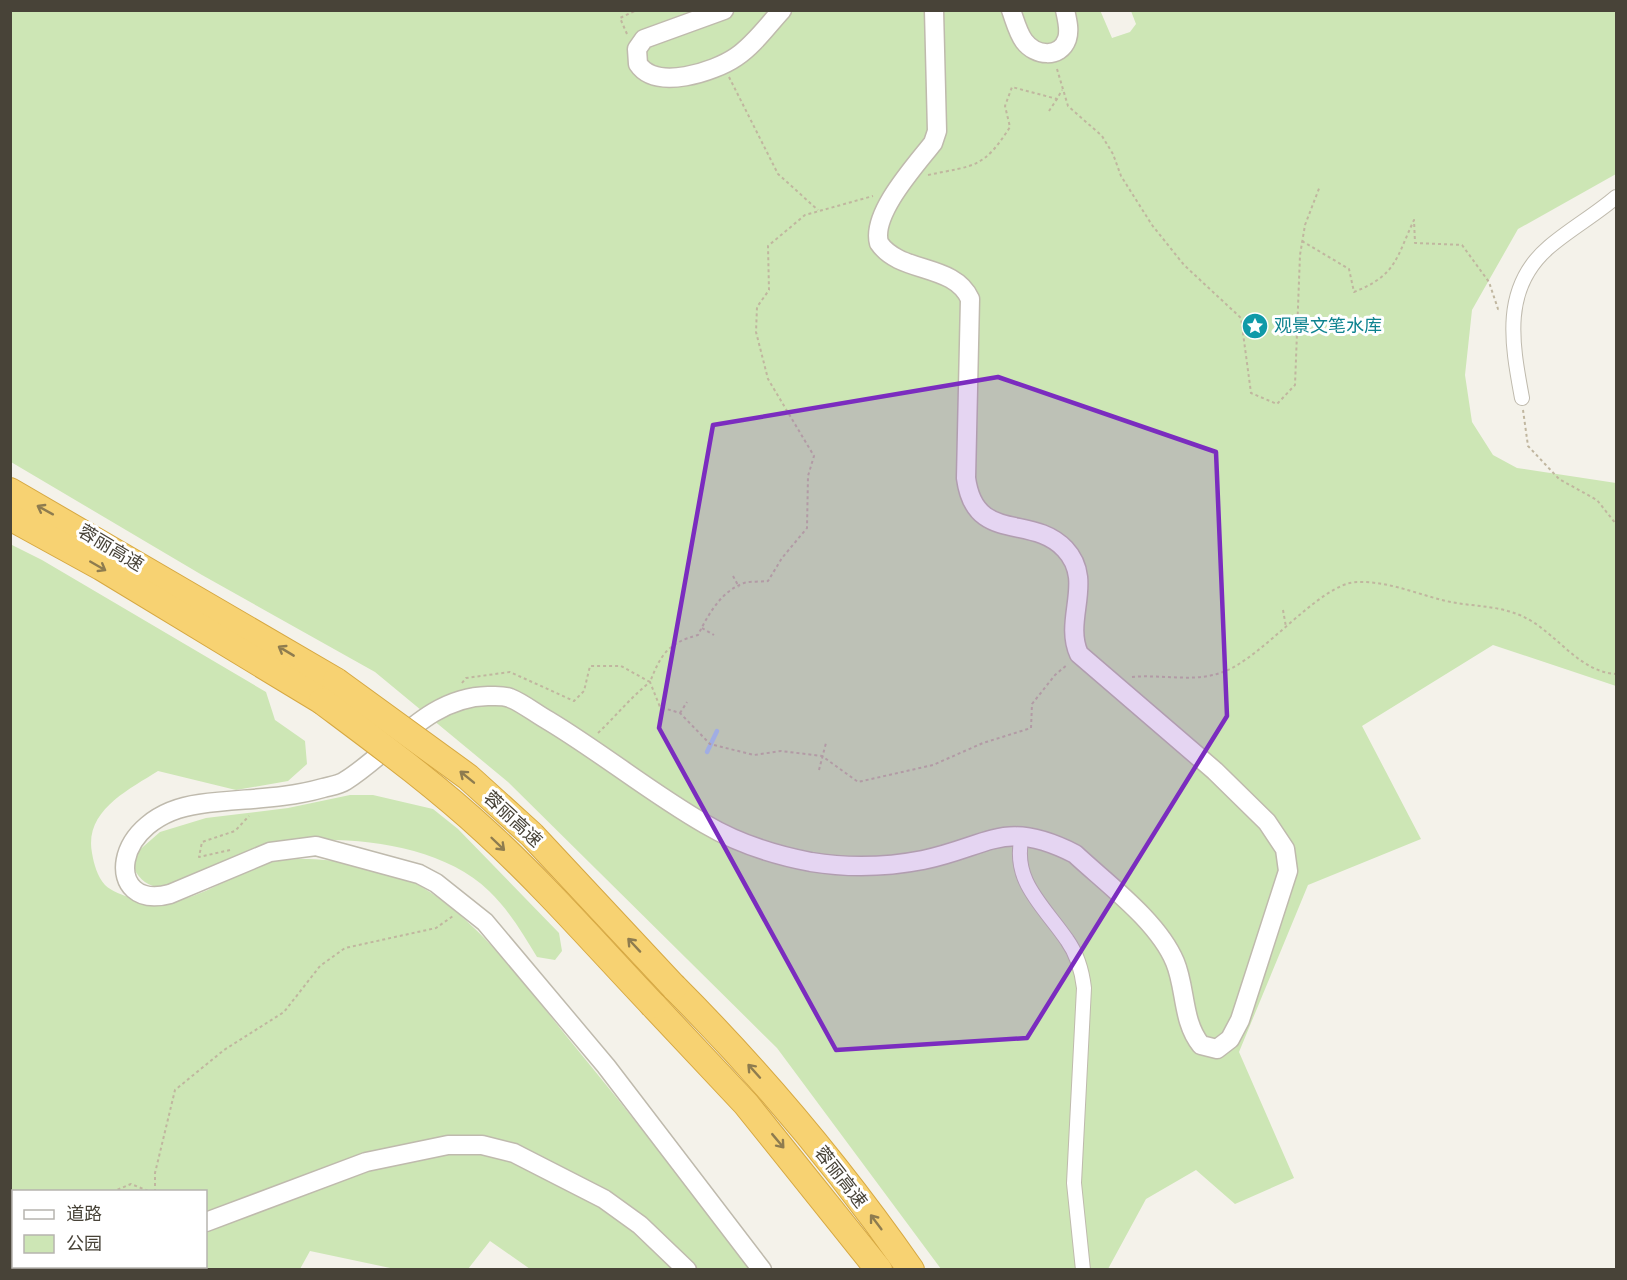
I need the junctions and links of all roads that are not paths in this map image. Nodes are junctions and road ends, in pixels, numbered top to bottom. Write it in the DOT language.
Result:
graph roads {
  1 [pos="724,10"];
  2 [pos="782,10"];
  3 [pos="934,10"];
  4 [pos="1011,10"];
  5 [pos="1065,10"];
  6 [pos="1617,197"];
  7 [pos="1522,398"];
  8 [pos="10,491"];
  9 [pos="10,517"];
  10 [pos="329,691"];
  11 [pos="1022,836"];
  12 [pos="207,1222"];
  13 [pos="687,1269"];
  14 [pos="762,1269"];
  15 [pos="879,1269"];
  16 [pos="911,1269"];
  17 [pos="1083,1269"];
  1 -- 2 [label="street"];
  3 -- 11 [label="street"];
  4 -- 5 [label="street"];
  6 -- 7 [label="street"];
  10 -- 8 [label="highway, 蓉丽高速, one-way"];
  9 -- 10 [label="highway, 蓉丽高速, one-way"];
  10 -- 15 [label="highway, 蓉丽高速, one-way, bridge"];
  16 -- 10 [label="highway, 蓉丽高速, one-way, bridge"];
  11 -- 14 [label="street"];
  11 -- 17 [label="street"];
  12 -- 13 [label="street"];
}
